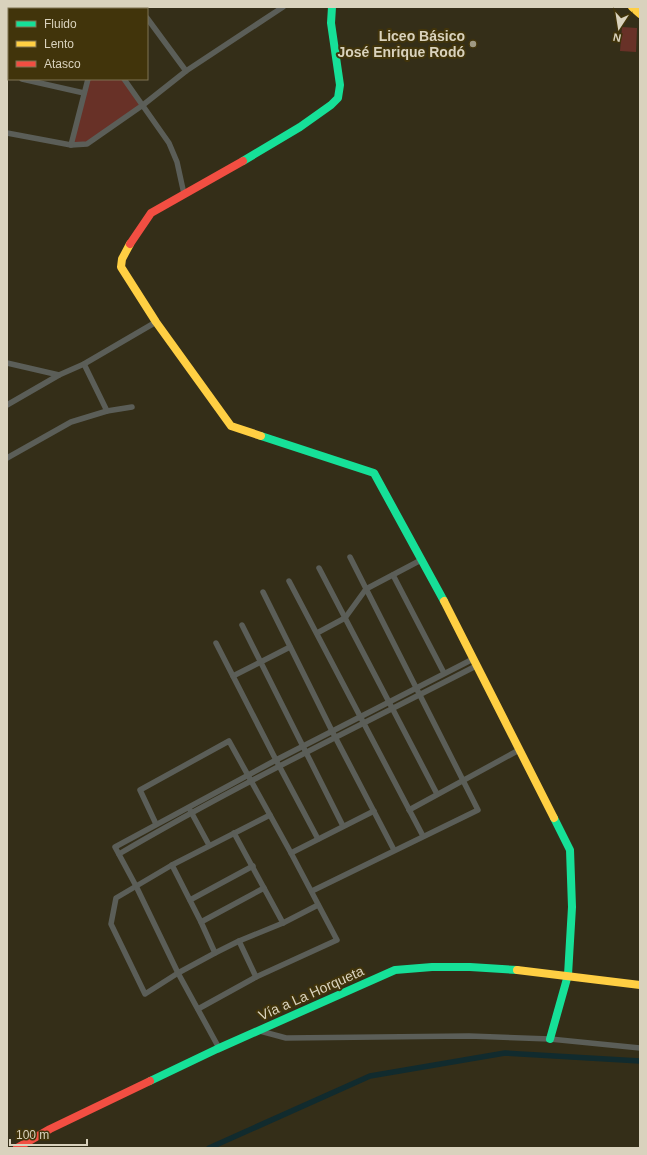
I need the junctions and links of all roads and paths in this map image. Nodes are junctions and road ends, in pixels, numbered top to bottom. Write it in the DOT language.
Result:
graph roads {
  1 [pos="283,7"];
  2 [pos="332,7"];
  3 [pos="632,7"];
  4 [pos="640,14"];
  5 [pos="148,19"];
  6 [pos="186,71"];
  7 [pos="26,80"];
  8 [pos="88,80"];
  9 [pos="125,80"];
  10 [pos="84,93"];
  11 [pos="143,105"];
  12 [pos="7,133"];
  13 [pos="71,146"];
  14 [pos="184,194"];
  15 [pos="156,322"];
  16 [pos="7,363"];
  17 [pos="84,364"];
  18 [pos="59,375"];
  19 [pos="7,405"];
  20 [pos="132,407"];
  21 [pos="107,411"];
  22 [pos="7,458"];
  23 [pos="350,557"];
  24 [pos="421,560"];
  25 [pos="319,568"];
  26 [pos="393,575"];
  27 [pos="289,581"];
  28 [pos="366,589"];
  29 [pos="263,592"];
  30 [pos="345,618"];
  31 [pos="242,624"];
  32 [pos="317,633"];
  33 [pos="216,643"];
  34 [pos="290,647"];
  35 [pos="261,661"];
  36 [pos="475,662"];
  37 [pos="444,674"];
  38 [pos="233,676"];
  39 [pos="416,688"];
  40 [pos="420,695"];
  41 [pos="388,702"];
  42 [pos="392,709"];
  43 [pos="360,717"];
  44 [pos="363,724"];
  45 [pos="332,731"];
  46 [pos="336,738"];
  47 [pos="303,746"];
  48 [pos="520,750"];
  49 [pos="307,753"];
  50 [pos="276,760"];
  51 [pos="279,767"];
  52 [pos="249,778"];
  53 [pos="464,781"];
  54 [pos="437,794"];
  55 [pos="189,810"];
  56 [pos="409,810"];
  57 [pos="374,811"];
  58 [pos="270,815"];
  59 [pos="156,824"];
  60 [pos="344,826"];
  61 [pos="234,833"];
  62 [pos="423,836"];
  63 [pos="318,839"];
  64 [pos="209,845"];
  65 [pos="394,850"];
  66 [pos="292,853"];
  67 [pos="118,854"];
  68 [pos="172,865"];
  69 [pos="253,866"];
  70 [pos="136,886"];
  71 [pos="264,888"];
  72 [pos="312,890"];
  73 [pos="190,900"];
  74 [pos="318,904"];
  75 [pos="201,922"];
  76 [pos="282,923"];
  77 [pos="238,941"];
  78 [pos="215,953"];
  79 [pos="178,973"];
  80 [pos="568,975"];
  81 [pos="256,977"];
  82 [pos="640,984"];
  83 [pos="198,1009"];
  84 [pos="260,1031"];
  85 [pos="550,1039"];
  86 [pos="219,1048"];
  87 [pos="640,1048"];
  88 [pos="17,1148"];
  1 -- 6 [label="street"];
  2 -- 14 [label="street"];
  3 -- 4 [label="street"];
  5 -- 6 [label="street"];
  6 -- 11 [label="street"];
  7 -- 10 [label="street"];
  8 -- 10 [label="street"];
  9 -- 11 [label="street"];
  10 -- 13 [label="street"];
  11 -- 13 [label="street"];
  11 -- 14 [label="street"];
  12 -- 13 [label="street"];
  14 -- 15 [label="street"];
  15 -- 17 [label="street"];
  15 -- 24 [label="street"];
  16 -- 18 [label="street"];
  17 -- 18 [label="street"];
  17 -- 21 [label="street"];
  18 -- 19 [label="street"];
  20 -- 21 [label="street"];
  21 -- 22 [label="street"];
  23 -- 28 [label="street"];
  24 -- 26 [label="street"];
  24 -- 36 [label="street"];
  25 -- 30 [label="street"];
  26 -- 28 [label="street"];
  26 -- 37 [label="street"];
  27 -- 32 [label="street"];
  28 -- 30 [label="street"];
  28 -- 39 [label="street"];
  29 -- 34 [label="street"];
  30 -- 32 [label="street"];
  30 -- 41 [label="street"];
  31 -- 35 [label="street"];
  32 -- 43 [label="street"];
  33 -- 38 [label="street"];
  34 -- 35 [label="street"];
  34 -- 45 [label="street"];
  35 -- 38 [label="street"];
  35 -- 47 [label="street"];
  36 -- 37 [label="street"];
  36 -- 40 [label="street"];
  36 -- 48 [label="street"];
  37 -- 39 [label="street"];
  38 -- 50 [label="street"];
  39 -- 40 [label="street"];
  39 -- 41 [label="street"];
  40 -- 42 [label="street"];
  40 -- 53 [label="street"];
  41 -- 42 [label="street"];
  41 -- 43 [label="street"];
  42 -- 44 [label="street"];
  42 -- 54 [label="street"];
  43 -- 44 [label="street"];
  43 -- 45 [label="street"];
  44 -- 46 [label="street"];
  44 -- 56 [label="street"];
  45 -- 46 [label="street"];
  45 -- 47 [label="street"];
  46 -- 49 [label="street"];
  46 -- 57 [label="street"];
  47 -- 49 [label="street"];
  47 -- 50 [label="street"];
  48 -- 53 [label="street"];
  48 -- 80 [label="street"];
  49 -- 51 [label="street"];
  49 -- 60 [label="street"];
  50 -- 51 [label="street"];
  50 -- 52 [label="street"];
  51 -- 52 [label="street"];
  51 -- 63 [label="street"];
  52 -- 55 [label="street"];
  52 -- 58 [label="street"];
  52 -- 59 [label="street"];
  53 -- 54 [label="street"];
  53 -- 62 [label="street"];
  54 -- 56 [label="street"];
  55 -- 59 [label="street"];
  55 -- 64 [label="street"];
  55 -- 67 [label="street"];
  56 -- 62 [label="street"];
  57 -- 60 [label="street"];
  57 -- 65 [label="street"];
  58 -- 61 [label="street"];
  58 -- 66 [label="street"];
  59 -- 67 [label="street"];
  60 -- 63 [label="street"];
  61 -- 64 [label="street"];
  61 -- 69 [label="street"];
  62 -- 65 [label="street"];
  63 -- 66 [label="street"];
  64 -- 68 [label="street"];
  65 -- 72 [label="street"];
  66 -- 72 [label="street"];
  67 -- 70 [label="street"];
  68 -- 70 [label="street"];
  68 -- 73 [label="street"];
  69 -- 71 [label="street"];
  69 -- 73 [label="street"];
  70 -- 79 [label="street"];
  70 -- 79 [label="street"];
  71 -- 75 [label="street"];
  71 -- 76 [label="street"];
  72 -- 74 [label="street"];
  73 -- 75 [label="street"];
  74 -- 76 [label="street"];
  74 -- 81 [label="street"];
  75 -- 78 [label="street"];
  76 -- 77 [label="street"];
  77 -- 78 [label="street"];
  77 -- 81 [label="street"];
  78 -- 79 [label="street"];
  79 -- 83 [label="street"];
  80 -- 82 [label="street, Vía a La Horqueta"];
  80 -- 84 [label="street, Vía a La Horqueta"];
  80 -- 85 [label="street"];
  81 -- 83 [label="street"];
  83 -- 86 [label="street"];
  84 -- 85 [label="street"];
  84 -- 86 [label="street, Vía a La Horqueta"];
  85 -- 87 [label="street"];
  86 -- 88 [label="street, Vía a La Horqueta"];
}
